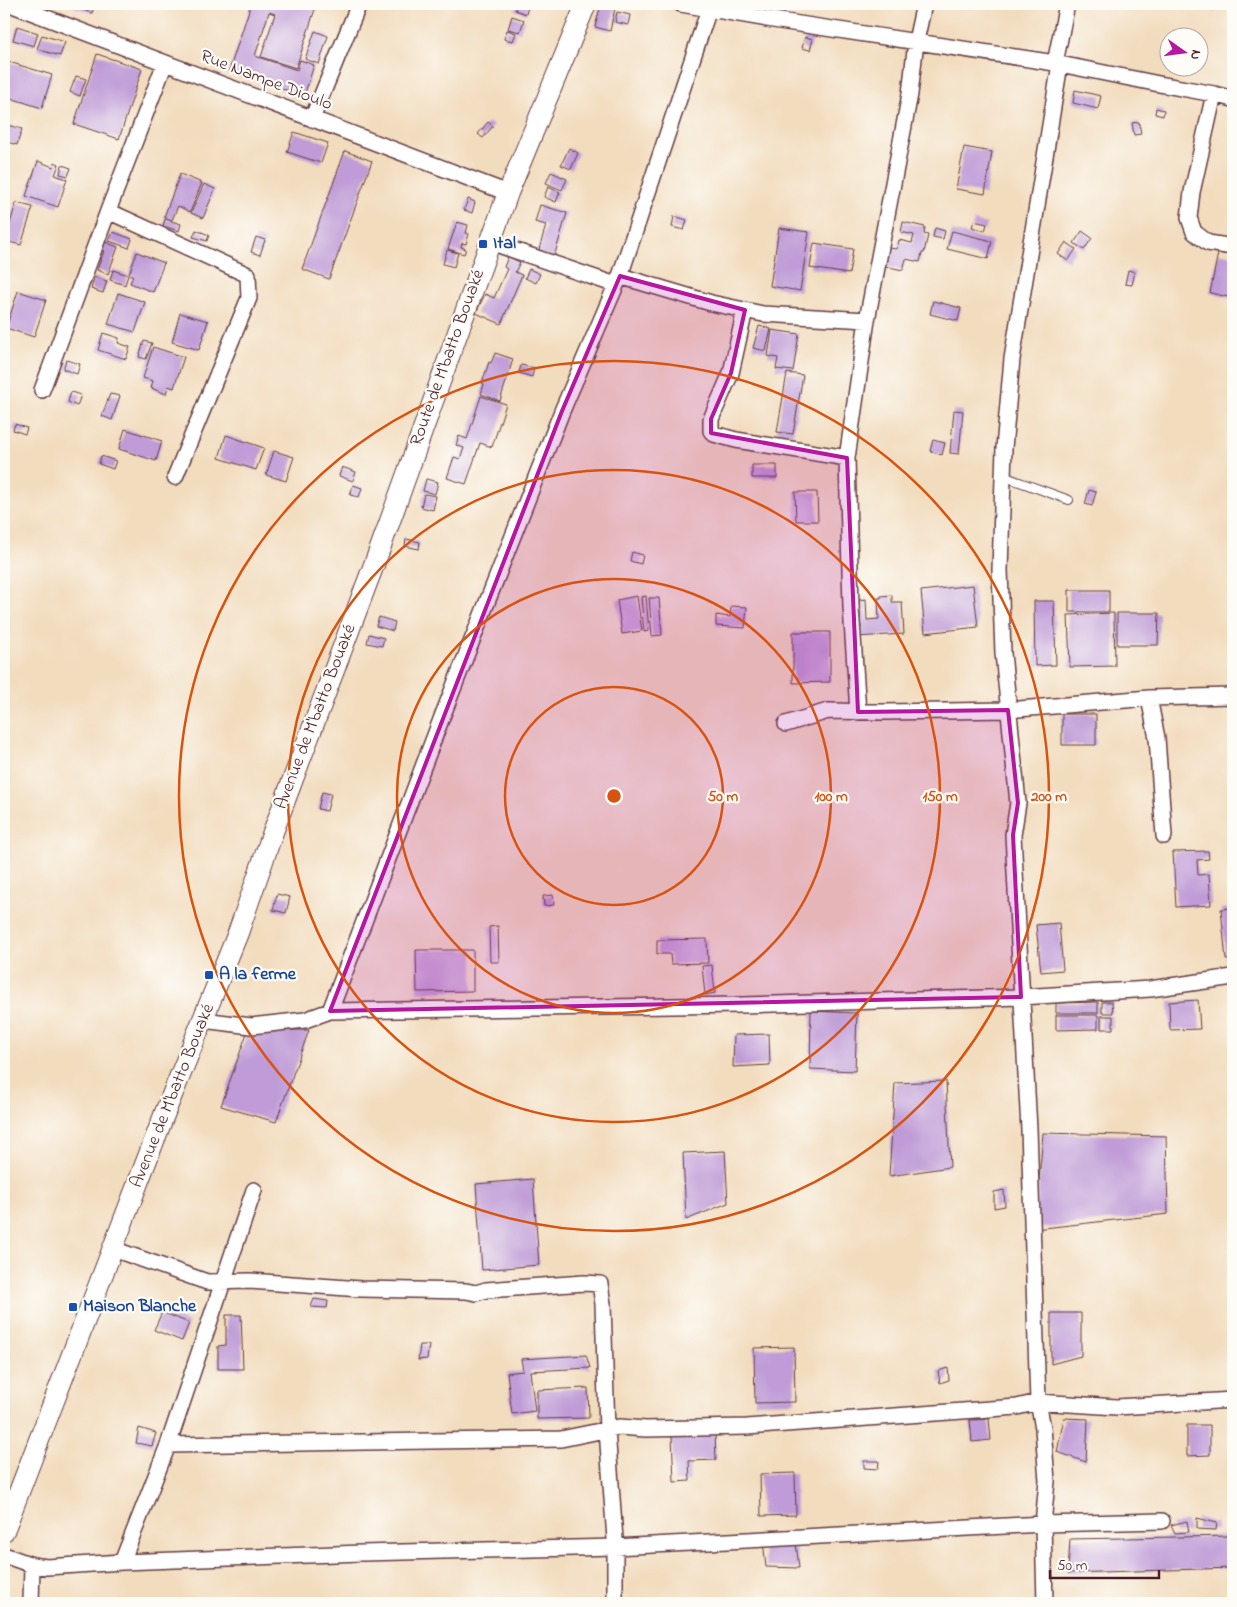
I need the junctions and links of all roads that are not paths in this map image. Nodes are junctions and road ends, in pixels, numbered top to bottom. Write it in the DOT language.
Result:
graph roads {
  1 [pos="10,4"];
  2 [pos="359,4"];
  3 [pos="586,4"];
  4 [pos="681,4"];
  5 [pos="924,4"];
  6 [pos="1067,4"];
  7 [pos="719,8"];
  8 [pos="916,40"];
  9 [pos="165,63"];
  10 [pos="1057,63"];
  11 [pos="1214,94"];
  12 [pos="1233,99"];
  13 [pos="312,119"];
  14 [pos="508,193"];
  15 [pos="108,211"];
  16 [pos="490,242"];
  17 [pos="1233,247"];
  18 [pos="618,280"];
  19 [pos="745,310"];
  20 [pos="866,320"];
  21 [pos="42,390"];
  22 [pos="847,458"];
  23 [pos="1003,476"];
  24 [pos="175,478"];
  25 [pos="1069,500"];
  26 [pos="381,546"];
  27 [pos="1233,696"];
  28 [pos="1149,698"];
  29 [pos="1008,710"];
  30 [pos="858,712"];
  31 [pos="786,724"];
  32 [pos="1164,836"];
  33 [pos="1233,977"];
  34 [pos="1021,997"];
  35 [pos="330,1011"];
  36 [pos="203,1020"];
  37 [pos="254,1190"];
  38 [pos="113,1250"];
  39 [pos="224,1282"];
  40 [pos="1233,1400"];
  41 [pos="1038,1402"];
  42 [pos="607,1430"];
  43 [pos="168,1446"];
  44 [pos="9,1502"];
  45 [pos="1162,1522"];
  46 [pos="1043,1524"];
  47 [pos="4,1531"];
  48 [pos="615,1547"];
  49 [pos="4,1555"];
  50 [pos="122,1562"];
  51 [pos="32,1565"];
  52 [pos="31,1603"];
  53 [pos="614,1603"];
  54 [pos="1045,1603"];
  1 -- 9 [label="street, Rue Nampe Dioulo"];
  2 -- 13 [label="street"];
  3 -- 14 [label="street, Route de M'batto Bouaké"];
  4 -- 7 [label="street"];
  5 -- 8 [label="street"];
  6 -- 10 [label="street"];
  7 -- 8 [label="street"];
  7 -- 18 [label="street"];
  8 -- 10 [label="street"];
  8 -- 20 [label="street"];
  9 -- 13 [label="street, Rue Nampe Dioulo"];
  9 -- 15 [label="street"];
  10 -- 11 [label="street"];
  10 -- 23 [label="street"];
  11 -- 12 [label="street"];
  11 -- 17 [label="street"];
  13 -- 14 [label="street, Rue Nampe Dioulo"];
  14 -- 16 [label="street, Route de M'batto Bouaké"];
  15 -- 21 [label="street"];
  15 -- 24 [label="street"];
  16 -- 18 [label="street"];
  16 -- 26 [label="street, Route de M'batto Bouaké"];
  18 -- 19 [label="street"];
  18 -- 35 [label="street"];
  19 -- 20 [label="street"];
  19 -- 22 [label="street"];
  20 -- 22 [label="street"];
  22 -- 30 [label="street"];
  23 -- 25 [label="lane"];
  23 -- 29 [label="street"];
  26 -- 36 [label="street, Avenue de M'batto Bouaké"];
  27 -- 28 [label="street"];
  28 -- 29 [label="street"];
  28 -- 32 [label="street"];
  29 -- 30 [label="street"];
  29 -- 34 [label="street"];
  30 -- 31 [label="street"];
  33 -- 34 [label="street"];
  34 -- 35 [label="street"];
  34 -- 41 [label="street"];
  35 -- 36 [label="street"];
  36 -- 38 [label="street, Avenue de M'batto Bouaké"];
  37 -- 39 [label="street"];
  38 -- 39 [label="street"];
  38 -- 44 [label="street, Avenue de M'batto Bouaké"];
  39 -- 42 [label="street"];
  39 -- 43 [label="street"];
  40 -- 41 [label="street"];
  41 -- 42 [label="street"];
  41 -- 46 [label="street"];
  42 -- 43 [label="street"];
  42 -- 48 [label="street"];
  43 -- 50 [label="street"];
  44 -- 47 [label="street, Avenue de M'batto Bouaké"];
  45 -- 46 [label="street"];
  46 -- 48 [label="street"];
  46 -- 54 [label="street"];
  48 -- 50 [label="street"];
  48 -- 53 [label="street"];
  49 -- 51 [label="street"];
  50 -- 51 [label="street"];
  51 -- 52 [label="street"];
}
